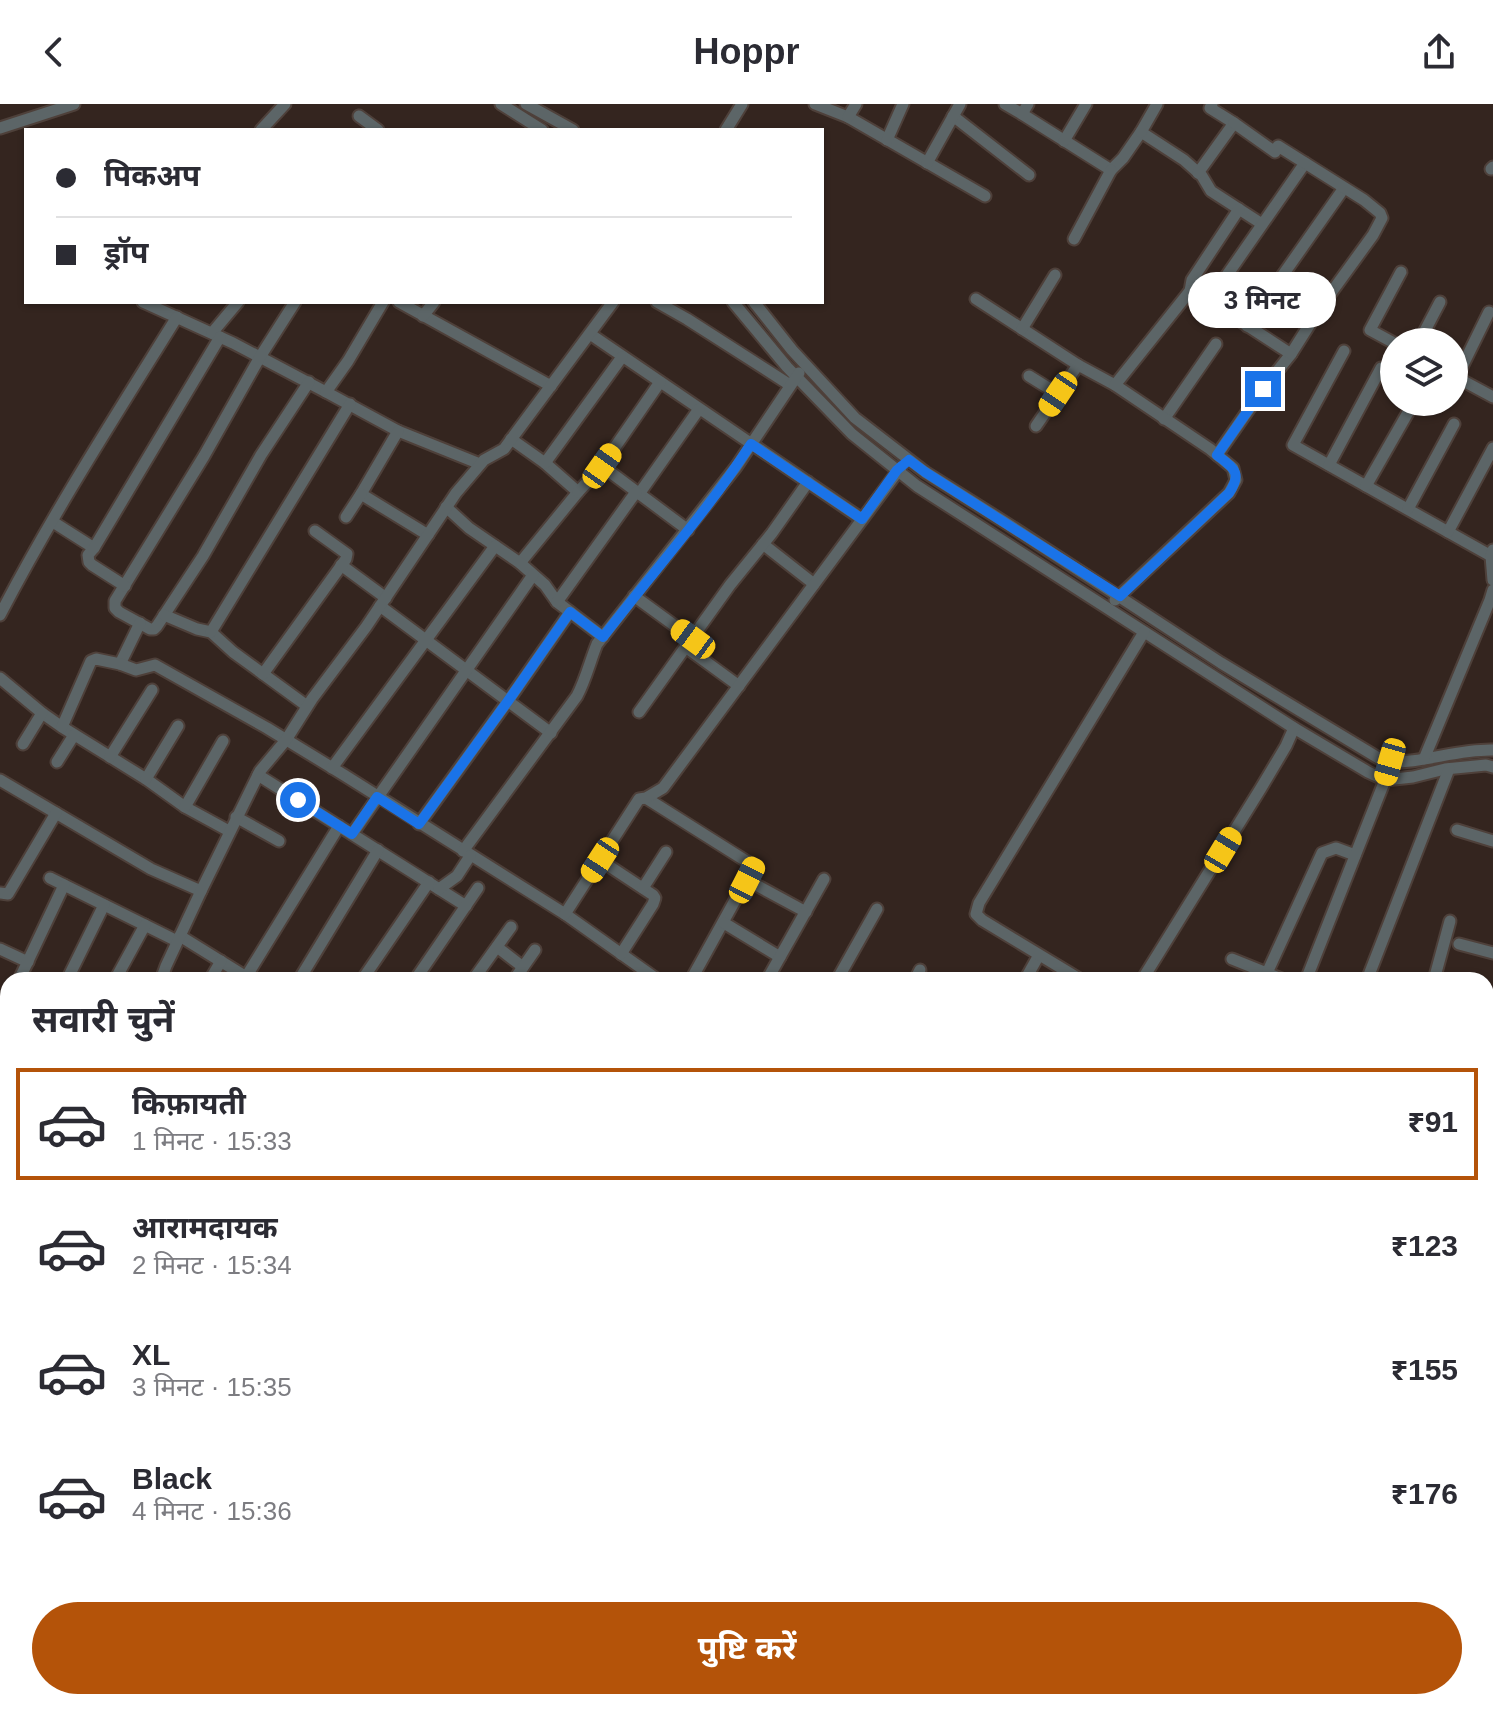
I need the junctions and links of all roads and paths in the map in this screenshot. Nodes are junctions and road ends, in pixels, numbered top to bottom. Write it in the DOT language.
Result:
graph roads {
  1 [pos="74,104"];
  2 [pos="285,104"];
  3 [pos="501,104"];
  4 [pos="526,104"];
  5 [pos="742,104"];
  6 [pos="815,104"];
  7 [pos="856,104"];
  8 [pos="903,104"];
  9 [pos="960,104"];
  10 [pos="1005,104"];
  11 [pos="1086,104"];
  12 [pos="1157,104"];
  13 [pos="1209,105"];
  14 [pos="1025,109"];
  15 [pos="359,116"];
  16 [pos="953,116"];
  17 [pos="848,117"];
  18 [pos="1234,123"];
  19 [pos="524,125"];
  20 [pos="0,128"];
  21 [pos="263,128"];
  22 [pos="375,128"];
  23 [pos="569,128"];
  24 [pos="727,128"];
  25 [pos="1141,132"];
  26 [pos="887,140"];
  27 [pos="1064,141"];
  28 [pos="927,163"];
  29 [pos="1305,163"];
  30 [pos="1111,170"];
  31 [pos="1198,173"];
  32 [pos="1029,175"];
  33 [pos="1344,188"];
  34 [pos="985,196"];
  35 [pos="1239,209"];
  36 [pos="1262,224"];
  37 [pos="1074,239"];
  38 [pos="1401,272"];
  39 [pos="1055,275"];
  40 [pos="1190,291"];
  41 [pos="976,299"];
  42 [pos="1209,301"];
  43 [pos="1440,302"];
  44 [pos="148,304"];
  45 [pos="237,304"];
  46 [pos="294,304"];
  47 [pos="382,304"];
  48 [pos="402,304"];
  49 [pos="432,304"];
  50 [pos="612,304"];
  51 [pos="661,304"];
  52 [pos="735,304"];
  53 [pos="756,304"];
  54 [pos="1489,312"];
  55 [pos="423,316"];
  56 [pos="177,317"];
  57 [pos="1247,326"];
  58 [pos="1426,328"];
  59 [pos="1022,329"];
  60 [pos="590,334"];
  61 [pos="216,335"];
  62 [pos="1380,335"];
  63 [pos="1216,344"];
  64 [pos="1344,351"];
  65 [pos="1468,353"];
  66 [pos="1291,354"];
  67 [pos="260,357"];
  68 [pos="622,357"];
  69 [pos="1078,365"];
  70 [pos="807,366"];
  71 [pos="1380,370"];
  72 [pos="1029,376"];
  73 [pos="793,381"];
  74 [pos="309,382"];
  75 [pos="660,382"];
  76 [pos="1468,383"];
  77 [pos="1115,385"];
  78 [pos="551,386"];
  79 [pos="326,392"];
  80 [pos="1058,394"];
  81 [pos="1493,397"];
  82 [pos="350,404"];
  83 [pos="699,409"];
  84 [pos="1406,416"];
  85 [pos="1164,419"];
  86 [pos="1454,424"];
  87 [pos="1036,426"];
  88 [pos="398,431"];
  89 [pos="511,439"];
  90 [pos="751,444"];
  91 [pos="1493,448"];
  92 [pos="1217,455"];
  93 [pos="909,460"];
  94 [pos="545,463"];
  95 [pos="480,464"];
  96 [pos="1329,465"];
  97 [pos="602,466"];
  98 [pos="897,470"];
  99 [pos="808,482"];
  100 [pos="1366,486"];
  101 [pos="578,492"];
  102 [pos="638,493"];
  103 [pos="361,494"];
  104 [pos="446,507"];
  105 [pos="1408,509"];
  106 [pos="346,517"];
  107 [pos="862,519"];
  108 [pos="53,522"];
  109 [pos="688,530"];
  110 [pos="315,531"];
  111 [pos="1448,532"];
  112 [pos="428,535"];
  113 [pos="763,544"];
  114 [pos="495,546"];
  115 [pos="94,548"];
  116 [pos="1492,553"];
  117 [pos="520,563"];
  118 [pos="341,565"];
  119 [pos="533,575"];
  120 [pos="1493,580"];
  121 [pos="814,584"];
  122 [pos="125,586"];
  123 [pos="1493,590"];
  124 [pos="634,596"];
  125 [pos="1120,596"];
  126 [pos="383,602"];
  127 [pos="557,602"];
  128 [pos="1106,608"];
  129 [pos="570,612"];
  130 [pos="0,615"];
  131 [pos="164,615"];
  132 [pos="140,623"];
  133 [pos="211,632"];
  134 [pos="1144,632"];
  135 [pos="603,637"];
  136 [pos="427,641"];
  137 [pos="690,643"];
  138 [pos="120,664"];
  139 [pos="467,671"];
  140 [pos="263,674"];
  141 [pos="0,678"];
  142 [pos="739,686"];
  143 [pos="152,690"];
  144 [pos="508,701"];
  145 [pos="307,706"];
  146 [pos="639,712"];
  147 [pos="42,713"];
  148 [pos="178,726"];
  149 [pos="62,727"];
  150 [pos="1294,728"];
  151 [pos="551,733"];
  152 [pos="74,735"];
  153 [pos="286,740"];
  154 [pos="223,741"];
  155 [pos="23,744"];
  156 [pos="1493,750"];
  157 [pos="110,757"];
  158 [pos="1424,759"];
  159 [pos="57,762"];
  160 [pos="1390,762"];
  161 [pos="1493,767"];
  162 [pos="332,768"];
  163 [pos="1449,769"];
  164 [pos="258,775"];
  165 [pos="146,779"];
  166 [pos="1385,780"];
  167 [pos="4,782"];
  168 [pos="377,797"];
  169 [pos="0,798"];
  170 [pos="646,798"];
  171 [pos="185,807"];
  172 [pos="56,813"];
  173 [pos="236,817"];
  174 [pos="419,824"];
  175 [pos="339,826"];
  176 [pos="1457,830"];
  177 [pos="229,831"];
  178 [pos="352,834"];
  179 [pos="279,841"];
  180 [pos="1493,841"];
  181 [pos="378,850"];
  182 [pos="666,852"];
  183 [pos="466,853"];
  184 [pos="1355,855"];
  185 [pos="600,860"];
  186 [pos="50,878"];
  187 [pos="824,879"];
  188 [pos="747,880"];
  189 [pos="64,885"];
  190 [pos="434,886"];
  191 [pos="478,888"];
  192 [pos="643,888"];
  193 [pos="201,891"];
  194 [pos="0,893"];
  195 [pos="104,905"];
  196 [pos="466,906"];
  197 [pos="877,909"];
  198 [pos="806,912"];
  199 [pos="565,914"];
  200 [pos="1450,921"];
  201 [pos="724,923"];
  202 [pos="145,925"];
  203 [pos="511,927"];
  204 [pos="179,938"];
  205 [pos="1459,944"];
  206 [pos="497,947"];
  207 [pos="0,949"];
  208 [pos="535,950"];
  209 [pos="1493,953"];
  210 [pos="621,954"];
  211 [pos="1039,955"];
  212 [pos="780,957"];
  213 [pos="1232,959"];
  214 [pos="221,961"];
  215 [pos="28,962"];
  216 [pos="523,967"];
  217 [pos="23,972"];
  218 [pos="71,972"];
  219 [pos="119,972"];
  220 [pos="164,972"];
  221 [pos="215,972"];
  222 [pos="239,972"];
  223 [pos="253,972"];
  224 [pos="304,972"];
  225 [pos="368,972"];
  226 [pos="421,972"];
  227 [pos="479,972"];
  228 [pos="520,972"];
  229 [pos="647,972"];
  230 [pos="696,972"];
  231 [pos="772,972"];
  232 [pos="842,972"];
  233 [pos="1029,972"];
  234 [pos="1068,972"];
  235 [pos="1147,972"];
  236 [pos="1264,972"];
  237 [pos="1267,972"];
  238 [pos="1309,972"];
  239 [pos="1370,972"];
  240 [pos="1436,972"];
  1 -- 20 [label="street"];
  2 -- 21 [label="street"];
  3 -- 19 [label="street"];
  4 -- 23 [label="street"];
  5 -- 24 [label="street"];
  6 -- 17 [label="street"];
  7 -- 17 [label="street"];
  8 -- 26 [label="street"];
  9 -- 16 [label="street"];
  10 -- 14 [label="street"];
  11 -- 27 [label="street"];
  12 -- 25 [label="street"];
  13 -- 18 [label="street"];
  14 -- 27 [label="street"];
  15 -- 22 [label="street"];
  16 -- 28 [label="street"];
  16 -- 32 [label="street"];
  17 -- 26 [label="street"];
  18 -- 29 [label="street"];
  18 -- 31 [label="street"];
  25 -- 30 [label="street"];
  25 -- 31 [label="street"];
  26 -- 28 [label="street"];
  27 -- 30 [label="street"];
  28 -- 34 [label="street"];
  29 -- 33 [label="street"];
  29 -- 36 [label="street"];
  30 -- 37 [label="street"];
  31 -- 35 [label="street"];
  33 -- 57 [label="street"];
  33 -- 66 [label="street"];
  35 -- 36 [label="street"];
  35 -- 40 [label="street"];
  36 -- 42 [label="street"];
  38 -- 62 [label="street"];
  39 -- 59 [label="street"];
  40 -- 42 [label="street"];
  40 -- 77 [label="street"];
  41 -- 59 [label="street"];
  42 -- 57 [label="street"];
  43 -- 58 [label="street"];
  44 -- 56 [label="street"];
  45 -- 61 [label="street"];
  46 -- 67 [label="street"];
  47 -- 79 [label="street"];
  48 -- 55 [label="street"];
  49 -- 55 [label="street"];
  50 -- 60 [label="street"];
  51 -- 73 [label="street"];
  52 -- 73 [label="street"];
  53 -- 70 [label="street"];
  54 -- 65 [label="street"];
  55 -- 78 [label="street"];
  56 -- 61 [label="street"];
  56 -- 108 [label="street"];
  57 -- 66 [label="street"];
  59 -- 69 [label="street"];
  60 -- 68 [label="street"];
  60 -- 78 [label="street"];
  61 -- 67 [label="street"];
  61 -- 115 [label="street"];
  63 -- 85 [label="street"];
  64 -- 96 [label="street"];
  66 -- 92 [label="street"];
  67 -- 74 [label="street"];
  67 -- 122 [label="street"];
  68 -- 75 [label="street"];
  68 -- 94 [label="street"];
  69 -- 77 [label="street"];
  69 -- 80 [label="street"];
  70 -- 73 [label="street"];
  70 -- 93 [label="street"];
  71 -- 96 [label="street"];
  72 -- 80 [label="street"];
  73 -- 90 [label="street"];
  73 -- 98 [label="street"];
  74 -- 79 [label="street"];
  74 -- 131 [label="street"];
  75 -- 83 [label="street"];
  75 -- 97 [label="street"];
  76 -- 81 [label="street"];
  77 -- 85 [label="street"];
  78 -- 89 [label="street"];
  79 -- 82 [label="street"];
  80 -- 87 [label="street"];
  82 -- 88 [label="street"];
  82 -- 133 [label="street"];
  83 -- 90 [label="street"];
  83 -- 102 [label="street"];
  84 -- 100 [label="street"];
  85 -- 92 [label="street"];
  86 -- 105 [label="street"];
  88 -- 95 [label="street"];
  88 -- 103 [label="street"];
  89 -- 94 [label="street"];
  89 -- 95 [label="street"];
  90 -- 99 [label="street"];
  90 -- 109 [label="street"];
  91 -- 111 [label="street"];
  92 -- 125 [label="street"];
  93 -- 98 [label="street"];
  93 -- 125 [label="street"];
  94 -- 101 [label="street"];
  95 -- 104 [label="street"];
  96 -- 100 [label="street"];
  97 -- 101 [label="street"];
  97 -- 102 [label="street"];
  98 -- 107 [label="street"];
  98 -- 128 [label="street"];
  99 -- 107 [label="street"];
  99 -- 113 [label="street"];
  100 -- 105 [label="street"];
  101 -- 117 [label="street"];
  102 -- 109 [label="street"];
  102 -- 127 [label="street"];
  103 -- 106 [label="street"];
  103 -- 112 [label="street"];
  104 -- 112 [label="street"];
  104 -- 114 [label="street"];
  105 -- 111 [label="street"];
  107 -- 121 [label="street"];
  108 -- 115 [label="street"];
  108 -- 130 [label="street"];
  109 -- 124 [label="street"];
  110 -- 118 [label="street"];
  111 -- 116 [label="street"];
  112 -- 126 [label="street"];
  113 -- 121 [label="street"];
  113 -- 137 [label="street"];
  114 -- 117 [label="street"];
  114 -- 136 [label="street"];
  115 -- 122 [label="street"];
  116 -- 120 [label="street"];
  117 -- 119 [label="street"];
  118 -- 126 [label="street"];
  118 -- 140 [label="street"];
  119 -- 127 [label="street"];
  119 -- 139 [label="street"];
  121 -- 142 [label="street"];
  122 -- 132 [label="street"];
  123 -- 158 [label="street"];
  124 -- 135 [label="street"];
  124 -- 137 [label="street"];
  125 -- 128 [label="street"];
  125 -- 160 [label="street"];
  126 -- 136 [label="street"];
  126 -- 145 [label="street"];
  127 -- 129 [label="street"];
  128 -- 134 [label="street"];
  129 -- 135 [label="street"];
  129 -- 144 [label="street"];
  131 -- 132 [label="street"];
  131 -- 133 [label="street"];
  132 -- 138 [label="street"];
  133 -- 140 [label="street"];
  134 -- 150 [label="street"];
  134 -- 211 [label="street"];
  135 -- 151 [label="street"];
  136 -- 139 [label="street"];
  136 -- 162 [label="street"];
  137 -- 142 [label="street"];
  137 -- 146 [label="street"];
  138 -- 149 [label="street"];
  138 -- 153 [label="street"];
  139 -- 144 [label="street"];
  139 -- 168 [label="street"];
  140 -- 145 [label="street"];
  141 -- 147 [label="street"];
  142 -- 170 [label="street"];
  143 -- 157 [label="street"];
  144 -- 151 [label="street"];
  144 -- 174 [label="street"];
  145 -- 153 [label="street"];
  147 -- 149 [label="street"];
  147 -- 155 [label="street"];
  148 -- 165 [label="street"];
  149 -- 152 [label="street"];
  150 -- 166 [label="street"];
  150 -- 235 [label="street"];
  151 -- 183 [label="street"];
  152 -- 157 [label="street"];
  152 -- 159 [label="street"];
  153 -- 162 [label="street"];
  153 -- 164 [label="street"];
  154 -- 171 [label="street"];
  156 -- 158 [label="street"];
  157 -- 165 [label="street"];
  158 -- 160 [label="street"];
  160 -- 166 [label="street"];
  161 -- 163 [label="street"];
  162 -- 168 [label="street"];
  163 -- 166 [label="street"];
  163 -- 239 [label="street"];
  164 -- 173 [label="street"];
  164 -- 175 [label="street"];
  165 -- 171 [label="street"];
  166 -- 184 [label="street"];
  167 -- 169 [label="street"];
  167 -- 172 [label="street"];
  168 -- 174 [label="street"];
  168 -- 178 [label="street"];
  170 -- 185 [label="street"];
  170 -- 188 [label="street"];
  171 -- 177 [label="street"];
  172 -- 193 [label="street"];
  172 -- 194 [label="street"];
  173 -- 177 [label="street"];
  173 -- 179 [label="street"];
  174 -- 183 [label="street"];
  175 -- 178 [label="street"];
  175 -- 223 [label="street"];
  176 -- 180 [label="street"];
  177 -- 193 [label="street"];
  178 -- 181 [label="street"];
  181 -- 190 [label="street"];
  181 -- 224 [label="street"];
  182 -- 192 [label="street"];
  183 -- 190 [label="street"];
  183 -- 199 [label="street"];
  184 -- 237 [label="street"];
  184 -- 238 [label="street"];
  185 -- 192 [label="street"];
  185 -- 199 [label="street"];
  186 -- 189 [label="street"];
  187 -- 198 [label="street"];
  188 -- 198 [label="street"];
  188 -- 201 [label="street"];
  189 -- 195 [label="street"];
  189 -- 215 [label="street"];
  190 -- 196 [label="street"];
  190 -- 225 [label="street"];
  191 -- 196 [label="street"];
  192 -- 210 [label="street"];
  193 -- 204 [label="street"];
  195 -- 202 [label="street"];
  195 -- 218 [label="street"];
  196 -- 226 [label="street"];
  197 -- 232 [label="street"];
  198 -- 212 [label="street"];
  199 -- 210 [label="street"];
  200 -- 240 [label="street"];
  201 -- 212 [label="street"];
  201 -- 230 [label="street"];
  202 -- 204 [label="street"];
  202 -- 219 [label="street"];
  203 -- 206 [label="street"];
  204 -- 214 [label="street"];
  204 -- 220 [label="street"];
  205 -- 209 [label="street"];
  206 -- 216 [label="street"];
  206 -- 227 [label="street"];
  207 -- 215 [label="street"];
  208 -- 216 [label="street"];
  210 -- 229 [label="street"];
  211 -- 233 [label="street"];
  211 -- 234 [label="street"];
  212 -- 231 [label="street"];
  213 -- 236 [label="street"];
  214 -- 221 [label="street"];
  214 -- 222 [label="street"];
  215 -- 217 [label="street"];
  216 -- 228 [label="street"];
}
